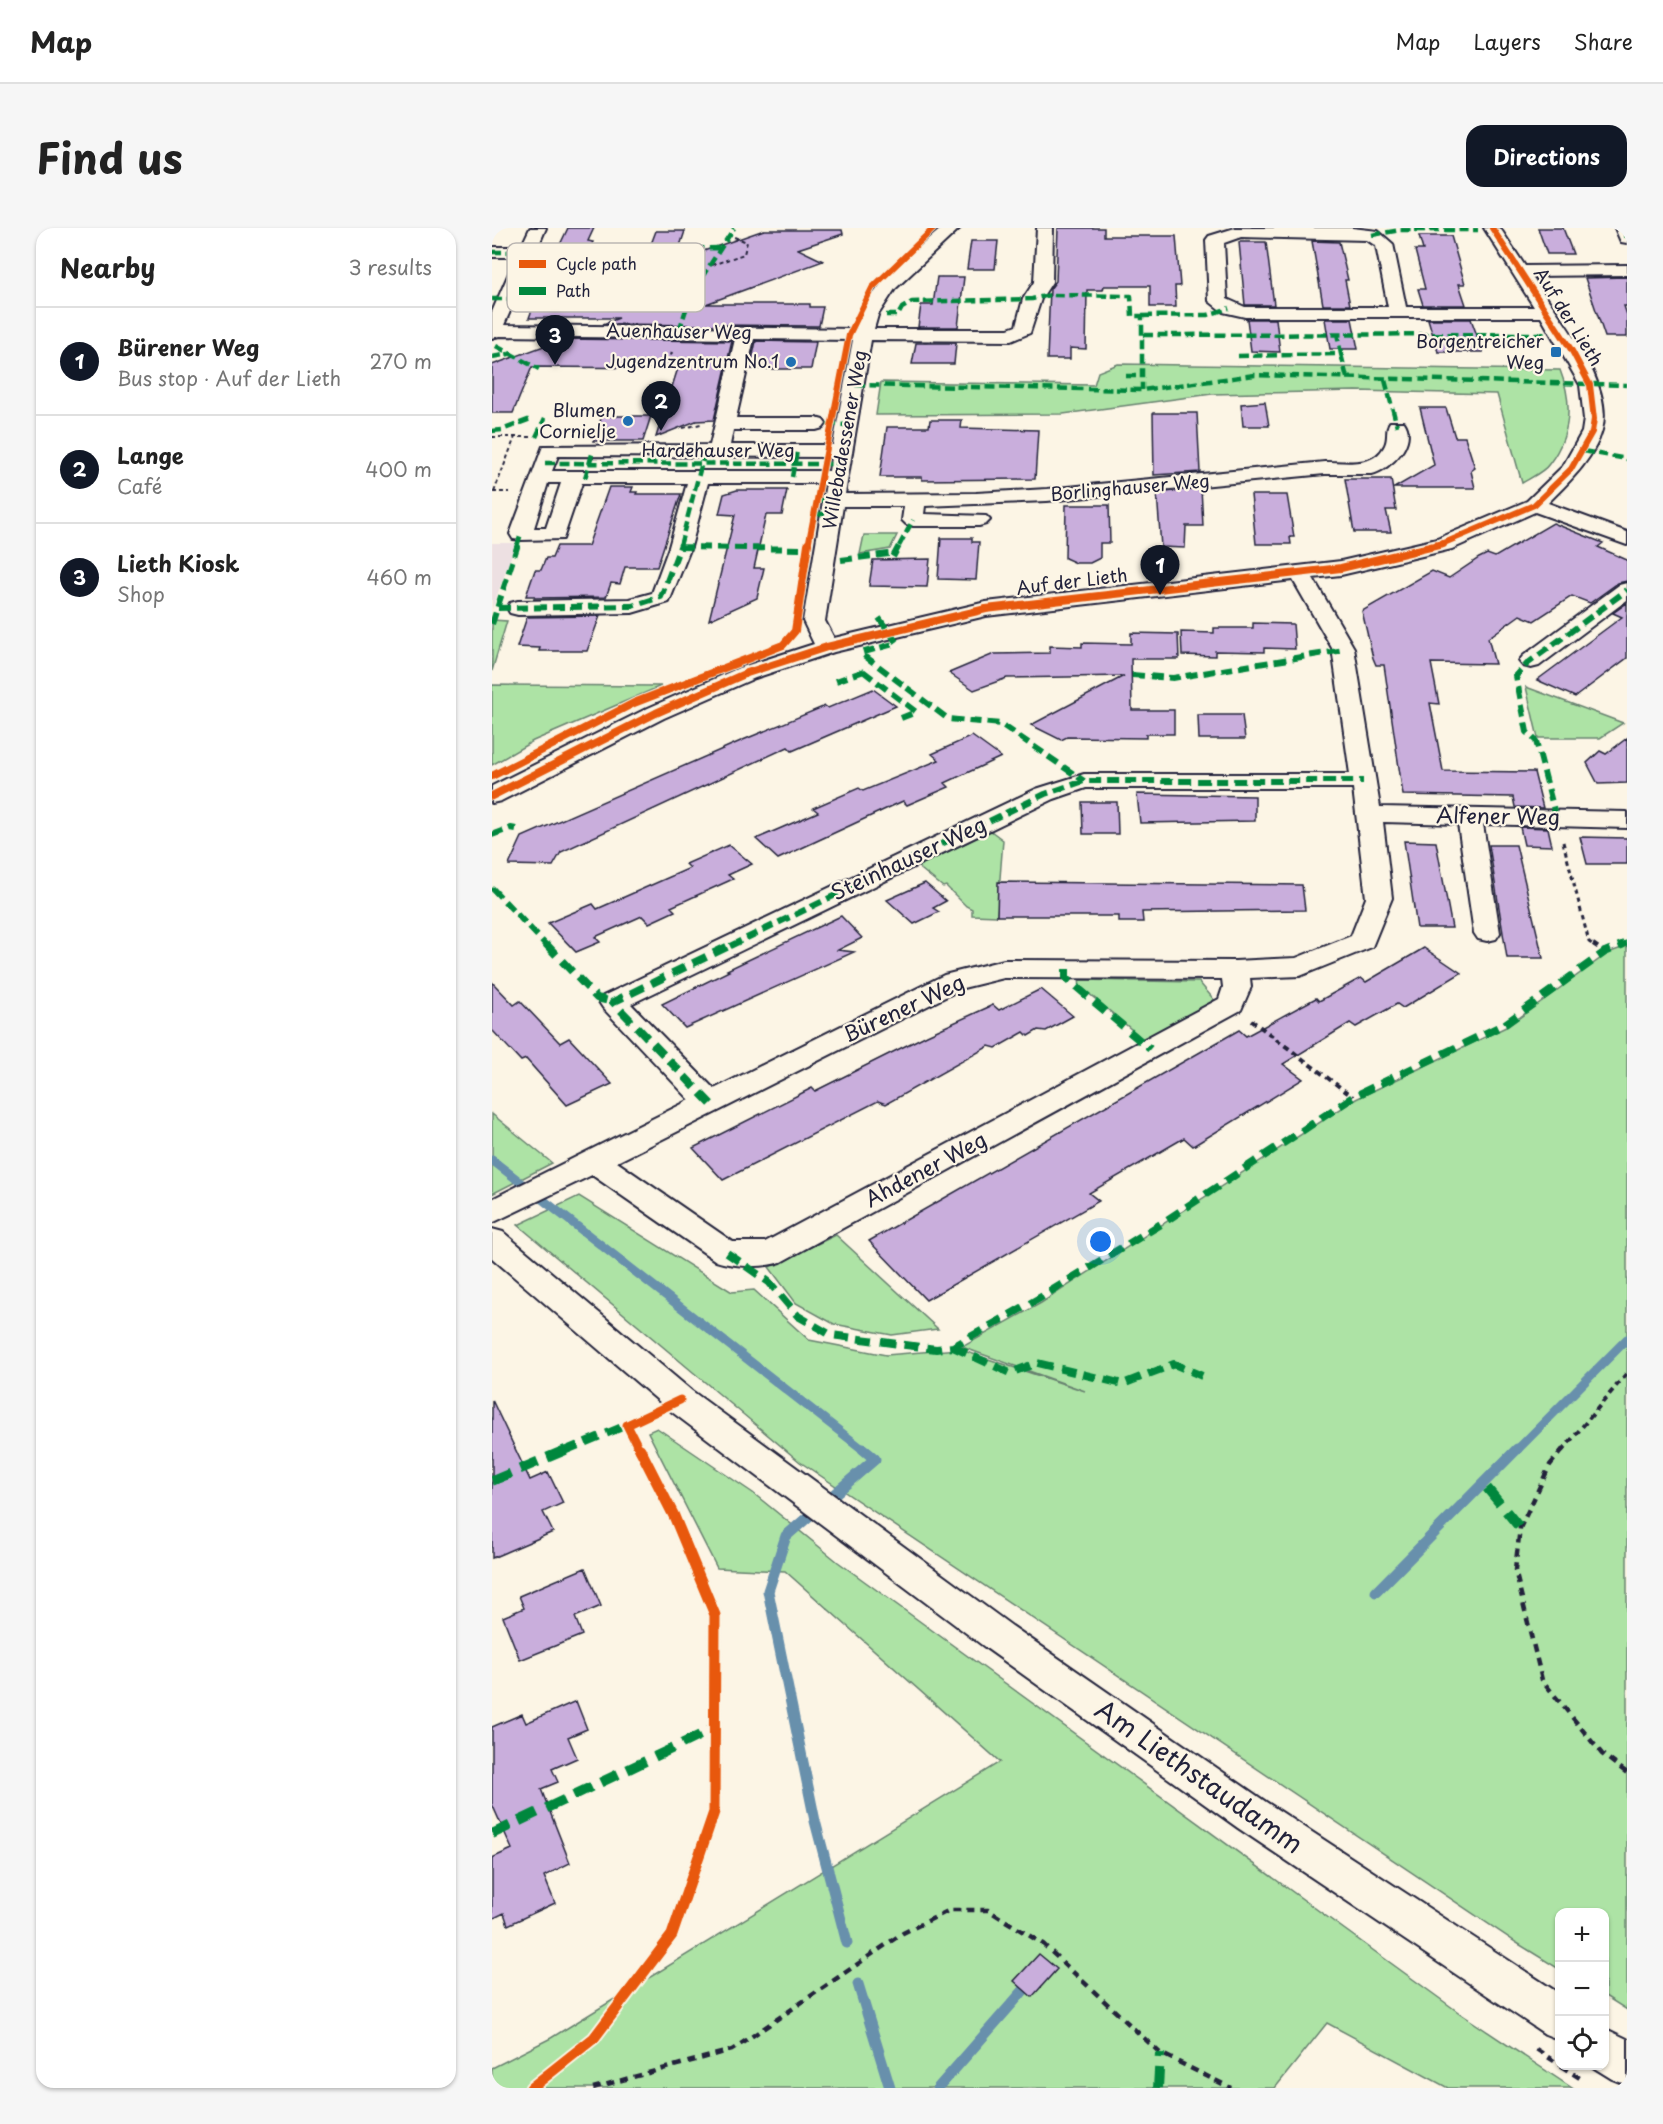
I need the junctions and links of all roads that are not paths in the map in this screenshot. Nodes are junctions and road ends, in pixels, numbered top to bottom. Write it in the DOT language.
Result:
graph roads {
  1 [pos="538,228"];
  2 [pos="952,228"];
  3 [pos="1045,228"];
  4 [pos="1492,228"];
  5 [pos="1623,228"];
  6 [pos="1627,238"];
  7 [pos="530,243"];
  8 [pos="492,252"];
  9 [pos="507,254"];
  10 [pos="1627,270"];
  11 [pos="1520,271"];
  12 [pos="507,297"];
  13 [pos="1398,312"];
  14 [pos="1546,312"];
  15 [pos="493,331"];
  16 [pos="746,332"];
  17 [pos="863,336"];
  18 [pos="726,424"];
  19 [pos="816,424"];
  20 [pos="1397,426"];
  21 [pos="718,451"];
  22 [pos="842,451"];
  23 [pos="540,477"];
  24 [pos="573,477"];
  25 [pos="699,477"];
  26 [pos="837,477"];
  27 [pos="834,500"];
  28 [pos="1534,505"];
  29 [pos="908,513"];
  30 [pos="979,520"];
  31 [pos="1627,539"];
  32 [pos="1300,574"];
  33 [pos="1627,590"];
  34 [pos="518,608"];
  35 [pos="827,647"];
  36 [pos="1532,662"];
  37 [pos="1363,781"];
  38 [pos="492,796"];
  39 [pos="1369,814"];
  40 [pos="1469,816"];
  41 [pos="1627,820"];
  42 [pos="1487,933"];
  43 [pos="1235,970"];
  44 [pos="711,1104"];
  45 [pos="593,1161"];
  46 [pos="519,1199"];
  47 [pos="492,1240"];
  48 [pos="1555,2016"];
  49 [pos="1627,2064"];
  50 [pos="1609,2065"];
  1 -- 7 [label="street"];
  2 -- 17 [label="street, Willebadessener Weg"];
  3 -- 17 [label="street, Auenhauser Weg"];
  4 -- 11 [label="street, Auf der Lieth"];
  5 -- 6 [label="street"];
  8 -- 9 [label="street"];
  10 -- 11 [label="street"];
  11 -- 14 [label="street, Auf der Lieth"];
  12 -- 15 [label="street"];
  13 -- 13 [label="street"];
  13 -- 14 [label="street"];
  14 -- 28 [label="street, Auf der Lieth"];
  15 -- 16 [label="street, Auenhauser Weg"];
  16 -- 17 [label="street, Auenhauser Weg"];
  16 -- 18 [label="street"];
  17 -- 22 [label="street, Willebadessener Weg"];
  18 -- 19 [label="street"];
  18 -- 21 [label="street"];
  20 -- 29 [label="street, Borlinghauser Weg"];
  21 -- 22 [label="street, Hardehauser Weg"];
  21 -- 23 [label="street, Hardehauser Weg"];
  22 -- 26 [label="street, Willebadessener Weg"];
  23 -- 24 [label="street, Hardehauser Weg"];
  23 -- 24 [label="street"];
  24 -- 25 [label="street, Hardehauser Weg"];
  25 -- 26 [label="street, Hardehauser Weg"];
  25 -- 34 [label="street, Hardehauser Weg"];
  26 -- 27 [label="street, Willebadessener Weg"];
  27 -- 29 [label="street, Borlinghauser Weg"];
  27 -- 35 [label="street, Willebadessener Weg"];
  28 -- 31 [label="street"];
  28 -- 32 [label="street, Auf der Lieth"];
  29 -- 30 [label="street"];
  32 -- 35 [label="street, Auf der Lieth"];
  32 -- 37 [label="street, Bürener Weg"];
  33 -- 36 [label="street"];
  35 -- 38 [label="street, Auf der Lieth"];
  37 -- 39 [label="street, Bürener Weg"];
  37 -- 44 [label="street, Steinhauser Weg"];
  39 -- 40 [label="street, Alfener Weg"];
  39 -- 43 [label="street, Bürener Weg"];
  40 -- 41 [label="street, Alfener Weg"];
  40 -- 42 [label="street"];
  43 -- 44 [label="street, Bürener Weg"];
  43 -- 45 [label="street, Ahdener Weg"];
  44 -- 45 [label="street, Bürener Weg"];
  45 -- 46 [label="street, Bürener Weg"];
  47 -- 48 [label="street, Am Liethstaudamm"];
  49 -- 50 [label="street"];
}
